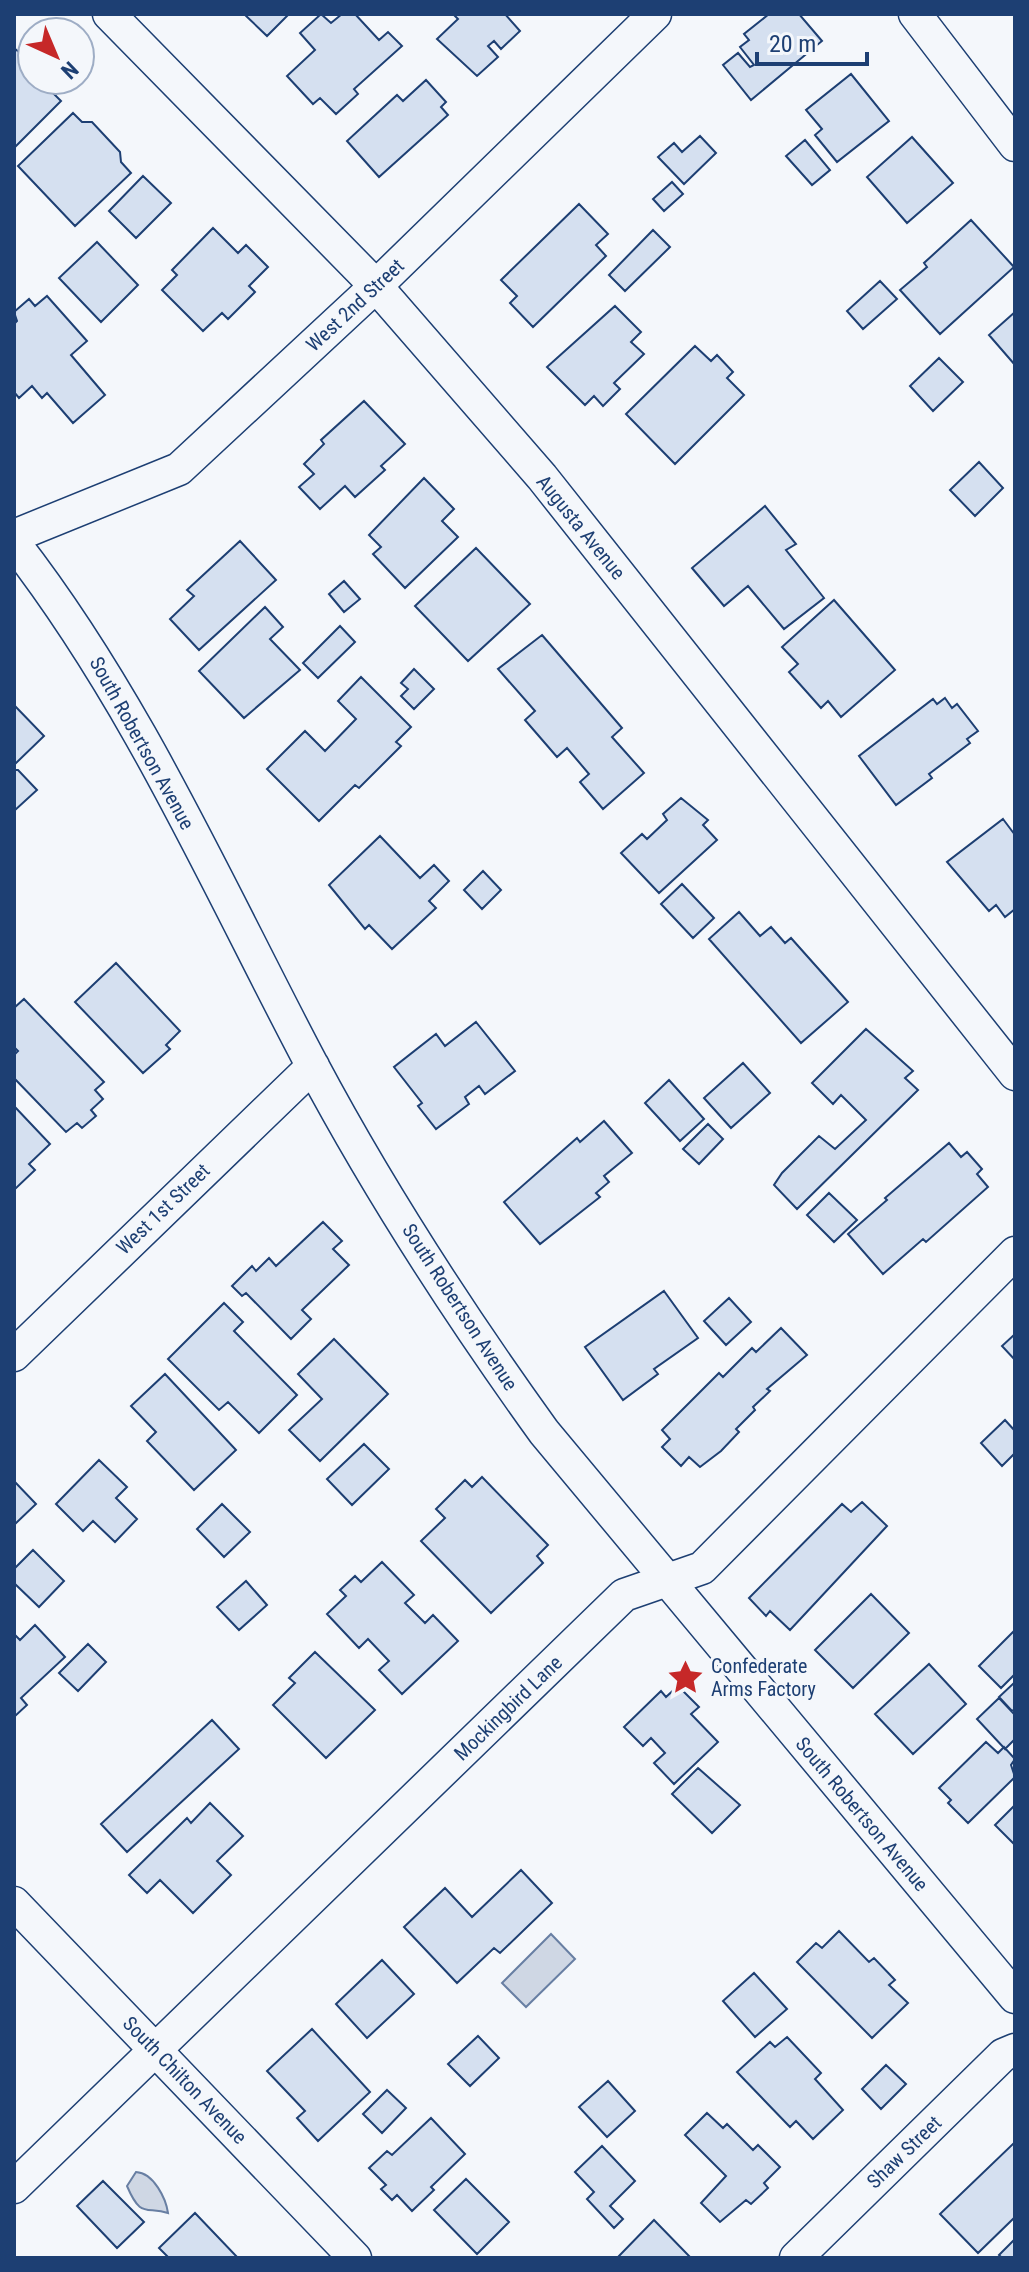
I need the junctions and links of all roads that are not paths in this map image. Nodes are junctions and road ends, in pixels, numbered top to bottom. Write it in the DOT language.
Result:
graph roads {
  1 [pos="109,14"];
  2 [pos="655,14"];
  3 [pos="915,14"];
  4 [pos="1015,145"];
  5 [pos="376,286"];
  6 [pos="14,536"];
  7 [pos="14,543"];
  8 [pos="313,1066"];
  9 [pos="1015,1074"];
  10 [pos="1015,1253"];
  11 [pos="14,1355"];
  12 [pos="667,1581"];
  13 [pos="14,1903"];
  14 [pos="1015,1997"];
  15 [pos="156,2050"];
  16 [pos="1015,2050"];
  17 [pos="14,2187"];
  18 [pos="355,2258"];
  19 [pos="796,2258"];
  1 -- 5 [label="street, Augusta Avenue"];
  2 -- 5 [label="street, West 2nd Street"];
  3 -- 4 [label="street"];
  5 -- 6 [label="street, West 2nd Street"];
  5 -- 9 [label="street, Augusta Avenue"];
  7 -- 8 [label="street, South Robertson Avenue"];
  8 -- 11 [label="street, West 1st Street"];
  8 -- 12 [label="street, South Robertson Avenue"];
  10 -- 12 [label="street, Mockingbird Lane"];
  12 -- 14 [label="street, South Robertson Avenue"];
  12 -- 15 [label="street, Mockingbird Lane"];
  13 -- 15 [label="street, South Chilton Avenue"];
  15 -- 17 [label="street, Mockingbird Lane"];
  15 -- 18 [label="street, South Chilton Avenue"];
  16 -- 19 [label="street, Shaw Street"];
}
